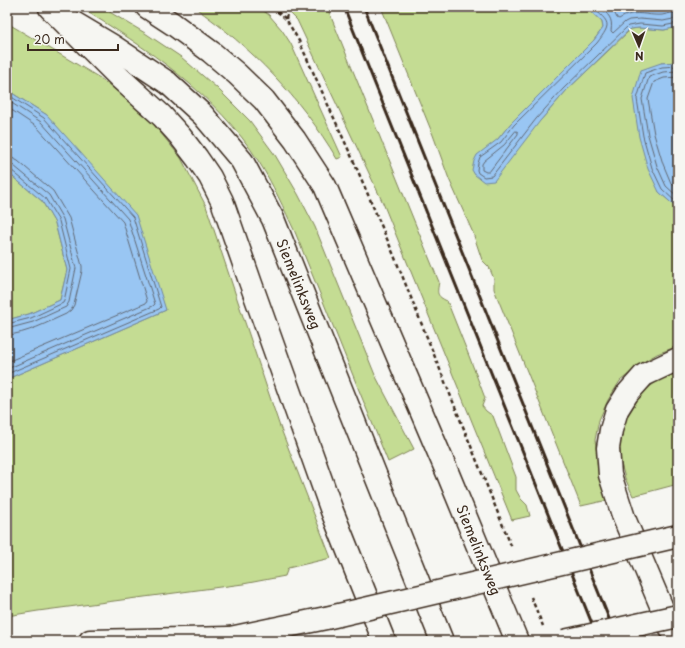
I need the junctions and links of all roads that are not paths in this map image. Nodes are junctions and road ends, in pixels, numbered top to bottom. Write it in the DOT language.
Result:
graph roads {
  1 [pos="147,7"];
  2 [pos="49,8"];
  3 [pos="678,359"];
  4 [pos="678,536"];
  5 [pos="678,616"];
  6 [pos="223,640"];
  7 [pos="90,641"];
  8 [pos="384,641"];
  9 [pos="442,641"];
  10 [pos="517,641"];
  11 [pos="564,641"];
  12 [pos="676,641"];
  1 -- 10 [label="main road, Siemelinksweg"];
  2 -- 8 [label="main road"];
  2 -- 9 [label="main road, Siemelinksweg"];
  3 -- 12 [label="main road"];
  4 -- 6 [label="main road, bridge"];
  5 -- 11 [label="main road, bridge"];
  6 -- 7 [label="main road"];
}
